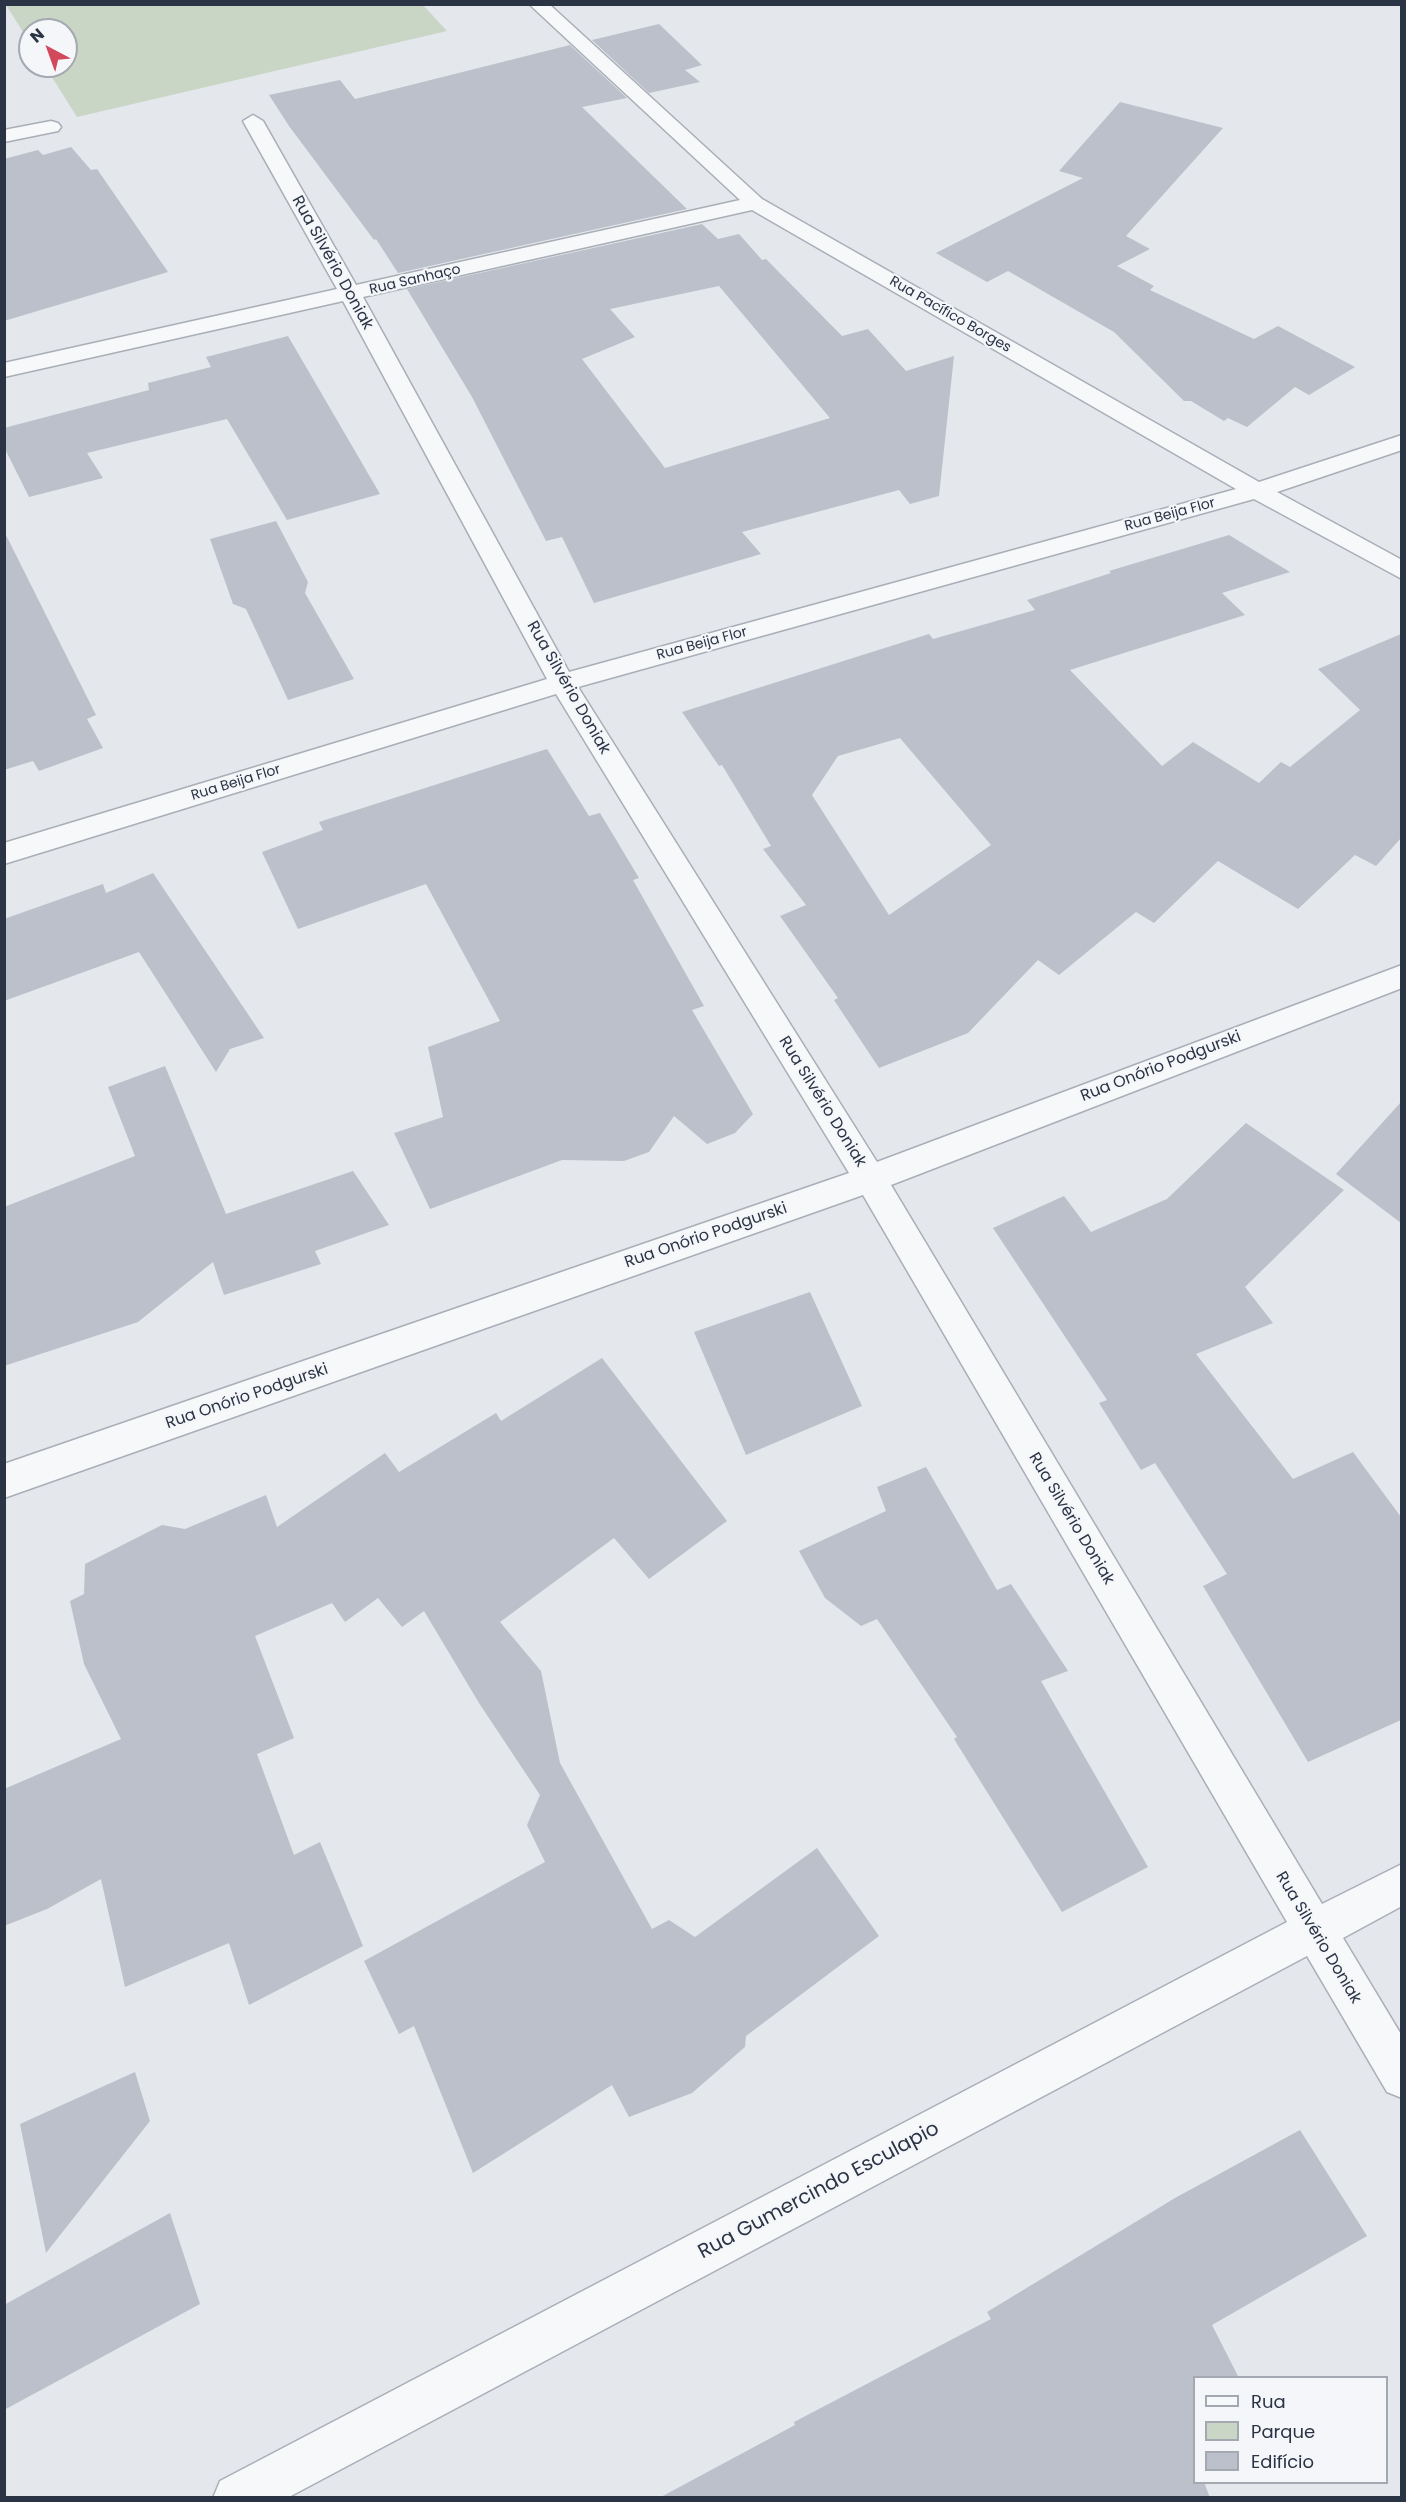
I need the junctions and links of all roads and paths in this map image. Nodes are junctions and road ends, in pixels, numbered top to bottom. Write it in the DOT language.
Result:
graph roads {
  1 [pos="538,4"];
  2 [pos="253,121"];
  3 [pos="51,127"];
  4 [pos="4,136"];
  5 [pos="755,203"];
  6 [pos="351,295"];
  7 [pos="4,370"];
  8 [pos="1401,442"];
  9 [pos="1257,491"];
  10 [pos="1401,571"];
  11 [pos="562,683"];
  12 [pos="4,854"];
  13 [pos="1401,976"];
  14 [pos="870,1179"];
  15 [pos="4,1481"];
  16 [pos="1401,1884"];
  17 [pos="1314,1930"];
  18 [pos="1401,2077"];
  19 [pos="237,2498"];
  1 -- 5 [label="street, Rua Pacífico Borges"];
  2 -- 6 [label="street, Rua Silvério Doniak"];
  3 -- 4 [label="street"];
  5 -- 6 [label="street, Rua Sanhaço"];
  5 -- 9 [label="street, Rua Pacífico Borges"];
  6 -- 7 [label="street, Rua Sanhaço"];
  6 -- 11 [label="street, Rua Silvério Doniak"];
  8 -- 9 [label="street, Rua Beija Flor"];
  9 -- 10 [label="street, Rua Pacífico Borges"];
  9 -- 11 [label="street, Rua Beija Flor"];
  11 -- 12 [label="street, Rua Beija Flor"];
  11 -- 14 [label="street, Rua Silvério Doniak"];
  13 -- 14 [label="street, Rua Onório Podgurski"];
  14 -- 15 [label="street, Rua Onório Podgurski"];
  14 -- 17 [label="street, Rua Silvério Doniak"];
  16 -- 17 [label="street, Rua Gumercindo Esculapio"];
  17 -- 18 [label="street, Rua Silvério Doniak"];
  17 -- 19 [label="street, Rua Gumercindo Esculapio"];
}
